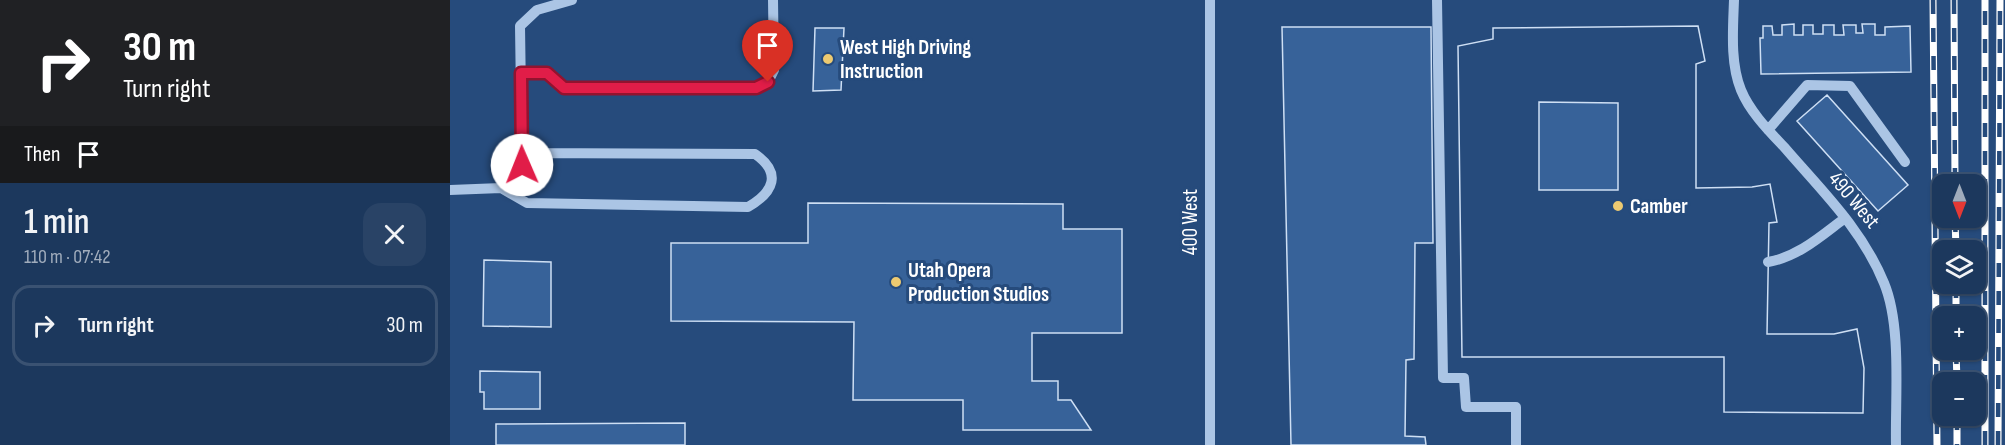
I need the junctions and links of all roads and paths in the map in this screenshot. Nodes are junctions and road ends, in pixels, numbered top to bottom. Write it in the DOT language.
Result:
graph roads {
  1 [pos="572,0"];
  2 [pos="773,0"];
  3 [pos="1210,0"];
  4 [pos="1437,0"];
  5 [pos="1734,0"];
  6 [pos="521,73"];
  7 [pos="1768,130"];
  8 [pos="522,153"];
  9 [pos="1905,162"];
  10 [pos="501,188"];
  11 [pos="450,190"];
  12 [pos="1845,218"];
  13 [pos="1768,262"];
  14 [pos="1210,445"];
  15 [pos="1516,445"];
  16 [pos="1896,445"];
  1 -- 6 [label="street"];
  2 -- 6 [label="street"];
  3 -- 14 [label="street, 400 West"];
  4 -- 15 [label="street"];
  5 -- 7 [label="street, 490 West"];
  6 -- 8 [label="street"];
  7 -- 9 [label="street"];
  7 -- 12 [label="street, 490 West"];
  8 -- 10 [label="street"];
  8 -- 10 [label="street"];
  10 -- 11 [label="street"];
  12 -- 13 [label="street"];
  12 -- 16 [label="street, 490 West"];
}
